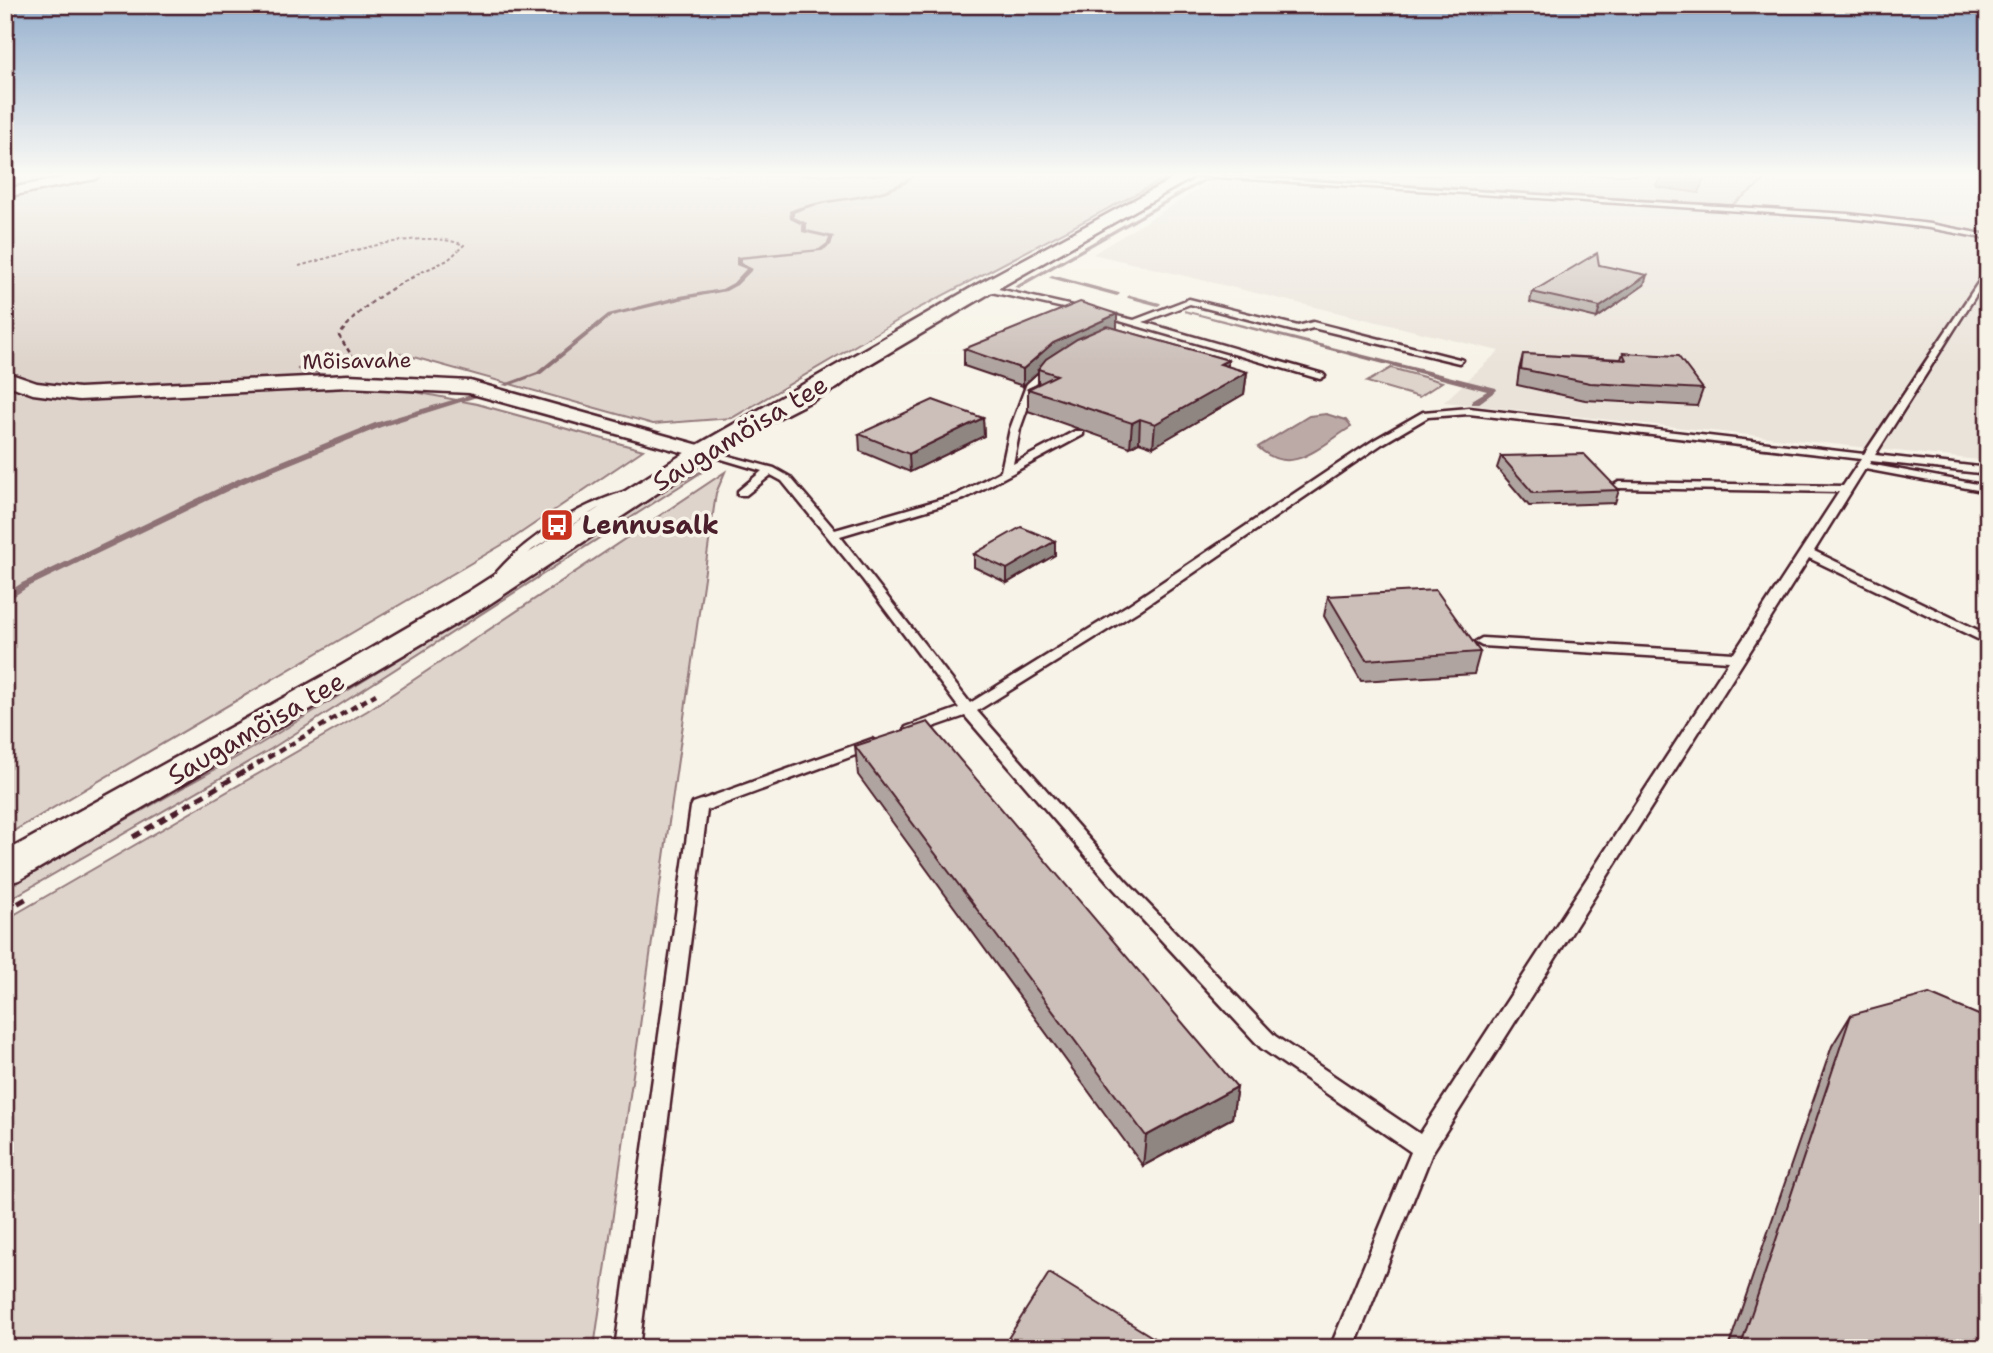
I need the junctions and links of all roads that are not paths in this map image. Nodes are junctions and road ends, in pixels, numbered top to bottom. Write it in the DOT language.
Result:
graph roads {
  1 [pos="1075,238"];
  2 [pos="1988,270"];
  3 [pos="985,288"];
  4 [pos="1133,327"];
  5 [pos="1236,352"];
  6 [pos="1220,359"];
  7 [pos="1459,360"];
  8 [pos="1063,361"];
  9 [pos="1321,376"];
  10 [pos="5,377"];
  11 [pos="1079,433"];
  12 [pos="704,452"];
  13 [pos="1863,462"];
  14 [pos="770,470"];
  15 [pos="1006,470"];
  16 [pos="1988,471"];
  17 [pos="1619,485"];
  18 [pos="1847,489"];
  19 [pos="1988,489"];
  20 [pos="742,493"];
  21 [pos="831,535"];
  22 [pos="1807,552"];
  23 [pos="1988,640"];
  24 [pos="1482,642"];
  25 [pos="1739,657"];
  26 [pos="968,710"];
  27 [pos="5,870"];
  28 [pos="1423,1148"];
  29 [pos="627,1348"];
  30 [pos="1342,1348"];
  1 -- 3 [label="street, Saugamõisa tee"];
  2 -- 13 [label="lane"];
  3 -- 4 [label="lane"];
  3 -- 12 [label="street, Saugamõisa tee"];
  4 -- 5 [label="lane"];
  4 -- 7 [label="lane"];
  5 -- 6 [label="lane"];
  5 -- 9 [label="lane"];
  8 -- 15 [label="lane"];
  10 -- 12 [label="street, Mõisavahe"];
  11 -- 15 [label="lane"];
  12 -- 14 [label="lane"];
  12 -- 27 [label="street, Saugamõisa tee"];
  13 -- 16 [label="lane"];
  13 -- 18 [label="lane"];
  13 -- 19 [label="lane"];
  13 -- 26 [label="lane"];
  14 -- 20 [label="lane"];
  14 -- 21 [label="lane"];
  15 -- 21 [label="lane"];
  17 -- 18 [label="lane"];
  18 -- 22 [label="lane"];
  21 -- 26 [label="lane"];
  22 -- 23 [label="lane"];
  22 -- 25 [label="lane"];
  24 -- 25 [label="lane"];
  25 -- 28 [label="lane"];
  26 -- 28 [label="lane"];
  26 -- 29 [label="lane"];
  28 -- 30 [label="lane"];
}
